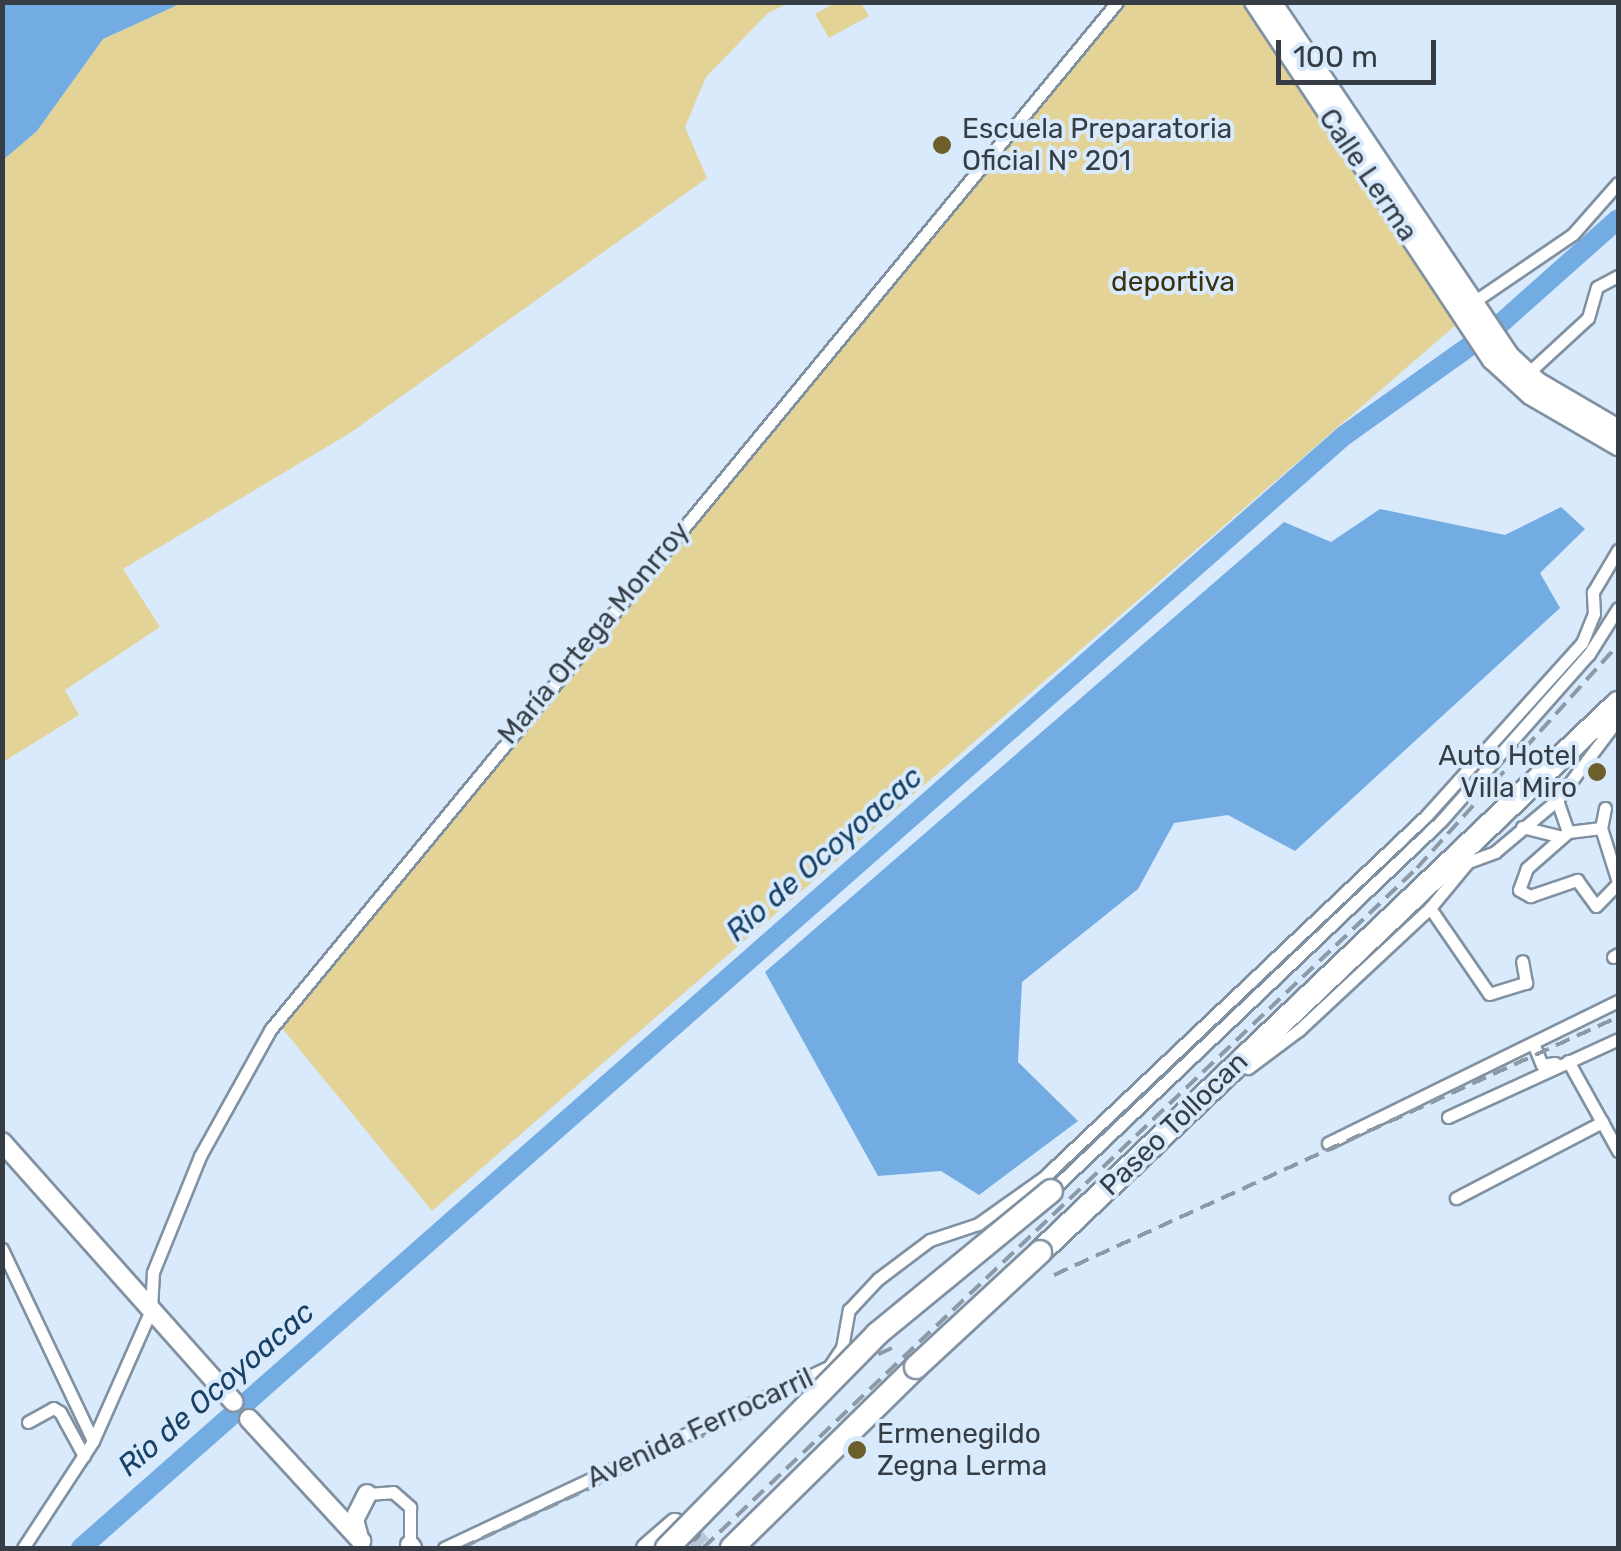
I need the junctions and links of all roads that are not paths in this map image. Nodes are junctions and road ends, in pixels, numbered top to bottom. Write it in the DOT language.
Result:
graph roads {
  1 [pos="1117,2"];
  2 [pos="1254,2"];
  3 [pos="1272,2"];
  4 [pos="1363,154"];
  5 [pos="1618,182"];
  6 [pos="1618,276"];
  7 [pos="1472,303"];
  8 [pos="1484,335"];
  9 [pos="1526,374"];
  10 [pos="1618,429"];
  11 [pos="1618,446"];
  12 [pos="1618,550"];
  13 [pos="1618,608"];
  14 [pos="1618,703"];
  15 [pos="1618,718"];
  16 [pos="1557,800"];
  17 [pos="1604,808"];
  18 [pos="1522,827"];
  19 [pos="1601,828"];
  20 [pos="1565,834"];
  21 [pos="1618,882"];
  22 [pos="1430,908"];
  23 [pos="1522,962"];
  24 [pos="1618,1002"];
  25 [pos="1618,1038"];
  26 [pos="1533,1043"];
  27 [pos="1568,1061"];
  28 [pos="1222,1079"];
  29 [pos="1448,1117"];
  30 [pos="1602,1122"];
  31 [pos="2,1142"];
  32 [pos="1328,1143"];
  33 [pos="1618,1151"];
  34 [pos="1051,1191"];
  35 [pos="1456,1198"];
  36 [pos="2,1248"];
  37 [pos="151,1310"];
  38 [pos="234,1402"];
  39 [pos="249,1418"];
  40 [pos="28,1422"];
  41 [pos="93,1442"];
  42 [pos="84,1456"];
  43 [pos="367,1494"];
  44 [pos="329,1504"];
  45 [pos="690,1531"];
  46 [pos="364,1545"];
  47 [pos="411,1547"];
  48 [pos="23,1548"];
  49 [pos="444,1548"];
  50 [pos="646,1548"];
  51 [pos="667,1548"];
  52 [pos="732,1548"];
  1 -- 37 [label="street, María Ortega Monrroy"];
  2 -- 4 [label="street, Calle Lerma"];
  3 -- 4 [label="street, Calle Lerma"];
  4 -- 7 [label="street, Calle Lerma"];
  4 -- 8 [label="street, Calle Lerma"];
  5 -- 7 [label="street"];
  6 -- 9 [label="street"];
  7 -- 8 [label="street, Calle Lerma"];
  8 -- 9 [label="street"];
  8 -- 11 [label="street"];
  9 -- 10 [label="street"];
  12 -- 49 [label="street, Avenida Ferrocarril"];
  13 -- 34 [label="street"];
  14 -- 28 [label="highway, Paseo Tollocan"];
  15 -- 16 [label="street"];
  16 -- 18 [label="street"];
  16 -- 20 [label="street"];
  17 -- 19 [label="street"];
  18 -- 20 [label="street"];
  18 -- 22 [label="street"];
  19 -- 20 [label="street"];
  19 -- 21 [label="street"];
  20 -- 21 [label="street"];
  22 -- 23 [label="street"];
  22 -- 28 [label="street"];
  24 -- 26 [label="street"];
  25 -- 27 [label="street"];
  26 -- 27 [label="street"];
  26 -- 32 [label="street"];
  27 -- 29 [label="street"];
  27 -- 30 [label="street"];
  28 -- 52 [label="highway, Paseo Tollocan, bridge"];
  30 -- 33 [label="street"];
  30 -- 35 [label="street"];
  31 -- 37 [label="street"];
  34 -- 51 [label="highway, bridge"];
  36 -- 41 [label="street"];
  37 -- 38 [label="street"];
  37 -- 41 [label="street, María Ortega Monrroy"];
  38 -- 39 [label="street"];
  39 -- 44 [label="street"];
  40 -- 42 [label="street"];
  41 -- 42 [label="street, María Ortega Monrroy"];
  42 -- 48 [label="street, María Ortega Monrroy"];
  43 -- 44 [label="street"];
  43 -- 46 [label="street"];
  43 -- 47 [label="street"];
  44 -- 46 [label="street"];
  45 -- 50 [label="street"];
}
